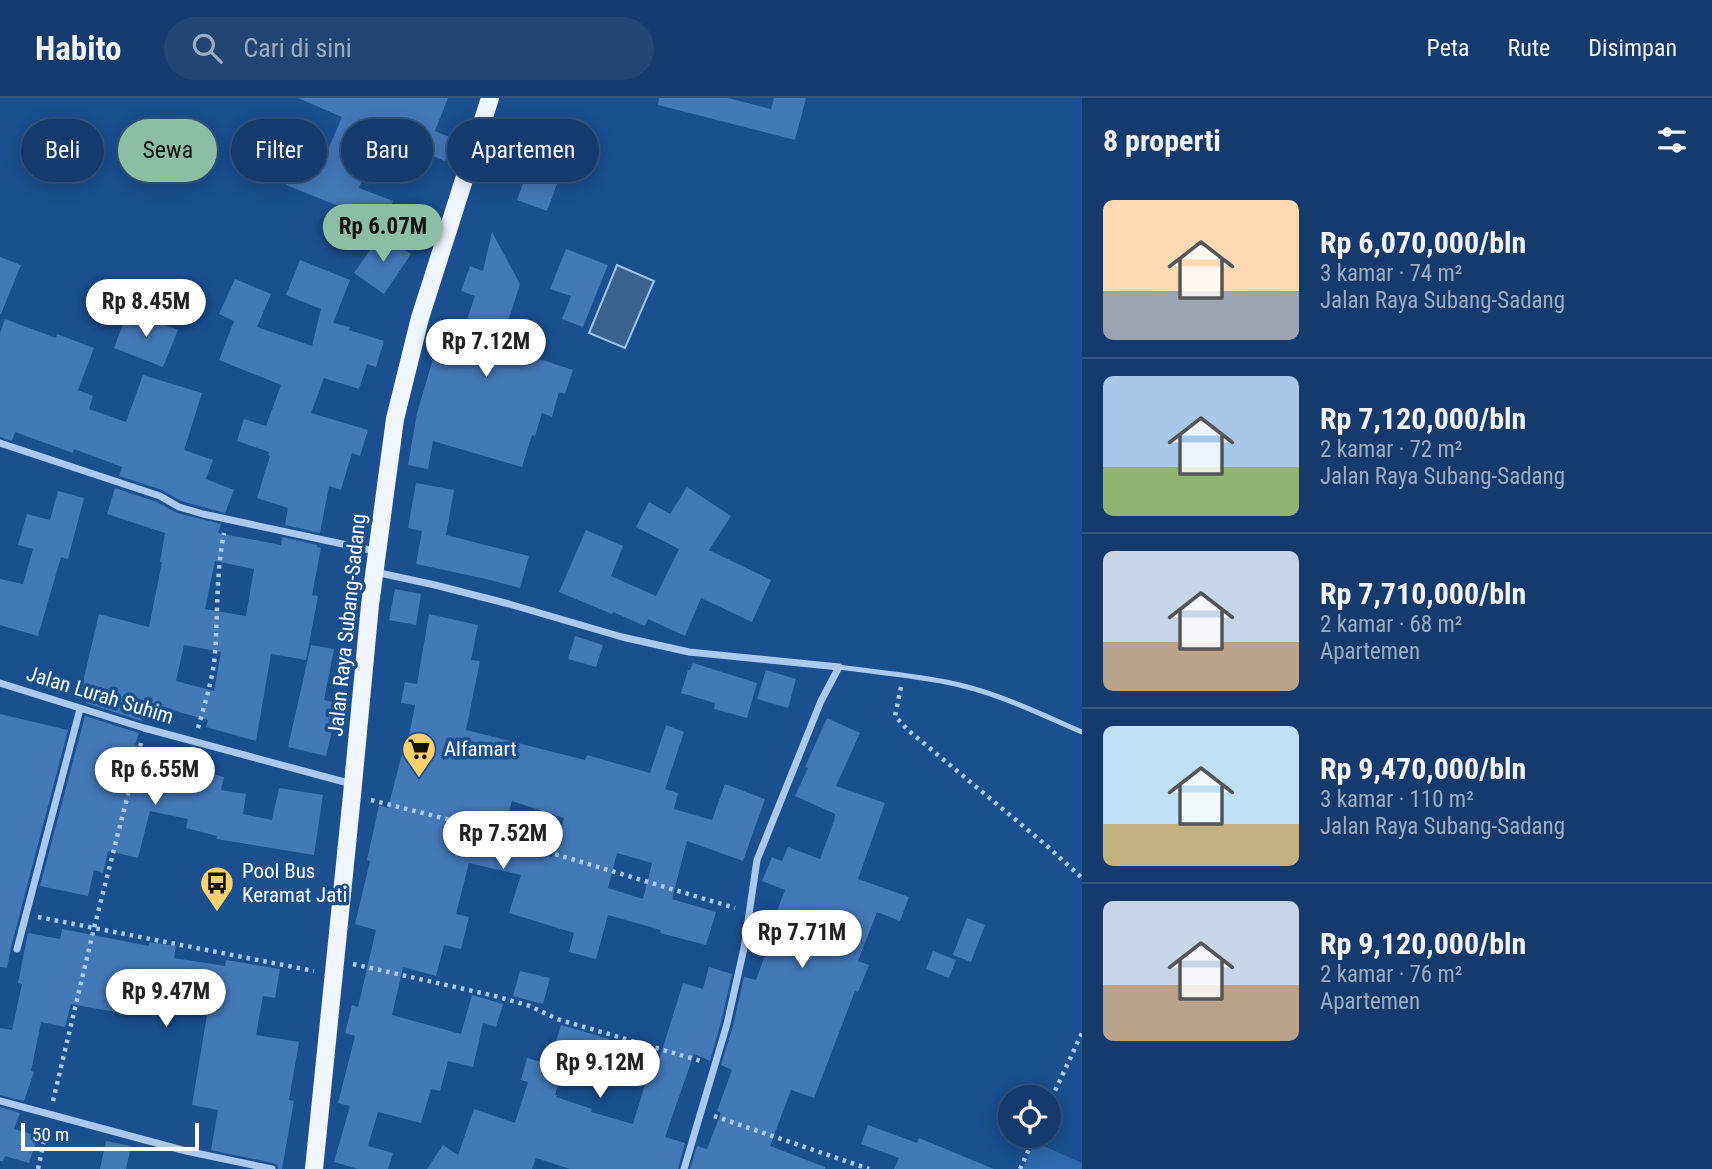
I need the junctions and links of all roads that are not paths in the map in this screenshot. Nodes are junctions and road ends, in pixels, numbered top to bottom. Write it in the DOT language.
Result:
graph roads {
  1 [pos="490,98"];
  2 [pos="0,443"];
  3 [pos="376,551"];
  4 [pos="374,571"];
  5 [pos="839,667"];
  6 [pos="0,683"];
  7 [pos="80,709"];
  8 [pos="1082,732"];
  9 [pos="352,790"];
  10 [pos="16,949"];
  11 [pos="0,1101"];
  12 [pos="272,1169"];
  13 [pos="314,1169"];
  14 [pos="684,1169"];
  1 -- 3 [label="main road, Jalan Raya Subang-Sadang"];
  2 -- 3 [label="street"];
  3 -- 4 [label="main road, Jalan Raya Subang-Sadang"];
  4 -- 5 [label="street"];
  4 -- 9 [label="main road, Jalan Raya Subang-Sadang"];
  5 -- 8 [label="lane"];
  5 -- 14 [label="street"];
  6 -- 7 [label="street, Jalan Lurah Suhim"];
  7 -- 9 [label="street, Jalan Lurah Suhim"];
  7 -- 10 [label="street"];
  9 -- 13 [label="main road, Jalan Raya Subang-Sadang"];
  11 -- 12 [label="street"];
}
